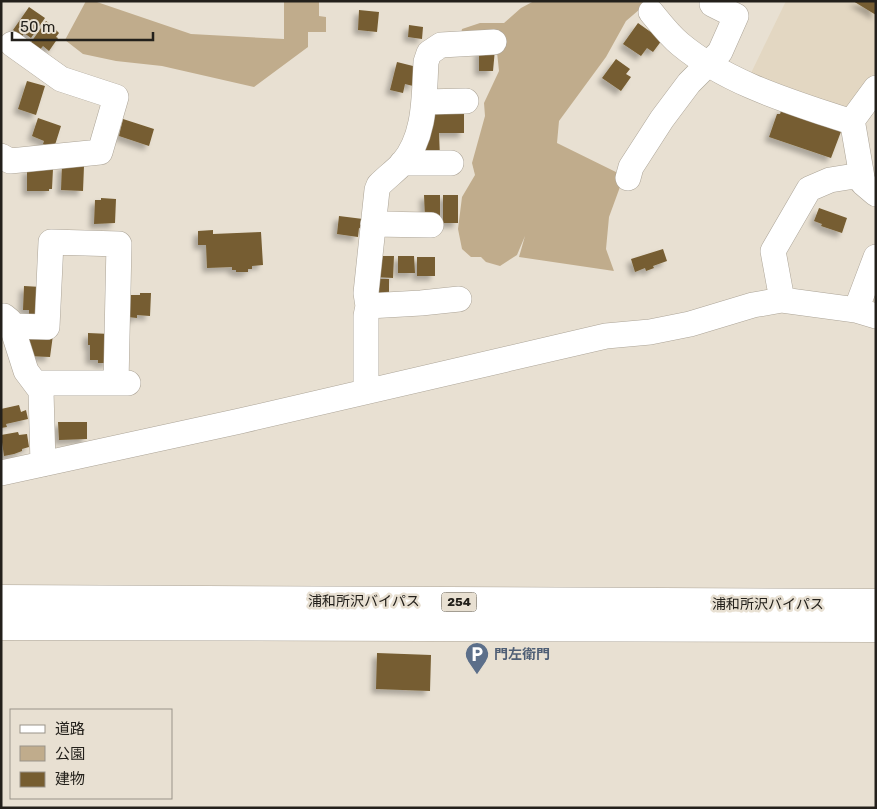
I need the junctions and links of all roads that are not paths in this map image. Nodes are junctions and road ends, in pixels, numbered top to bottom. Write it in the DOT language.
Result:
graph roads {
  1 [pos="713,1"];
  2 [pos="651,12"];
  3 [pos="494,42"];
  4 [pos="12,44"];
  5 [pos="708,64"];
  6 [pos="876,88"];
  7 [pos="424,102"];
  8 [pos="466,102"];
  9 [pos="850,122"];
  10 [pos="1,156"];
  11 [pos="402,163"];
  12 [pos="451,163"];
  13 [pos="628,178"];
  14 [pos="868,184"];
  15 [pos="374,224"];
  16 [pos="431,225"];
  17 [pos="876,257"];
  18 [pos="459,299"];
  19 [pos="782,300"];
  20 [pos="368,306"];
  21 [pos="866,313"];
  22 [pos="7,321"];
  23 [pos="35,383"];
  24 [pos="366,391"];
  25 [pos="43,464"];
  26 [pos="1,474"];
  27 [pos="1,599"];
  28 [pos="876,603"];
  29 [pos="1,626"];
  30 [pos="876,628"];
  1 -- 5 [label="street"];
  2 -- 5 [label="street"];
  3 -- 7 [label="street"];
  4 -- 10 [label="street"];
  5 -- 9 [label="street"];
  5 -- 13 [label="street"];
  6 -- 9 [label="street"];
  7 -- 8 [label="street"];
  7 -- 11 [label="street"];
  9 -- 14 [label="street"];
  11 -- 12 [label="street"];
  11 -- 15 [label="street"];
  14 -- 19 [label="street"];
  15 -- 16 [label="street"];
  15 -- 20 [label="street"];
  17 -- 21 [label="street"];
  18 -- 20 [label="street"];
  19 -- 21 [label="street"];
  19 -- 24 [label="street"];
  20 -- 24 [label="street"];
  22 -- 23 [label="street"];
  22 -- 23 [label="street"];
  23 -- 25 [label="street"];
  24 -- 25 [label="street"];
  25 -- 26 [label="street"];
  27 -- 28 [label="highway, 浦和所沢バイパス / 254"];
  29 -- 30 [label="highway, 浦和所沢バイパス / 254"];
}
